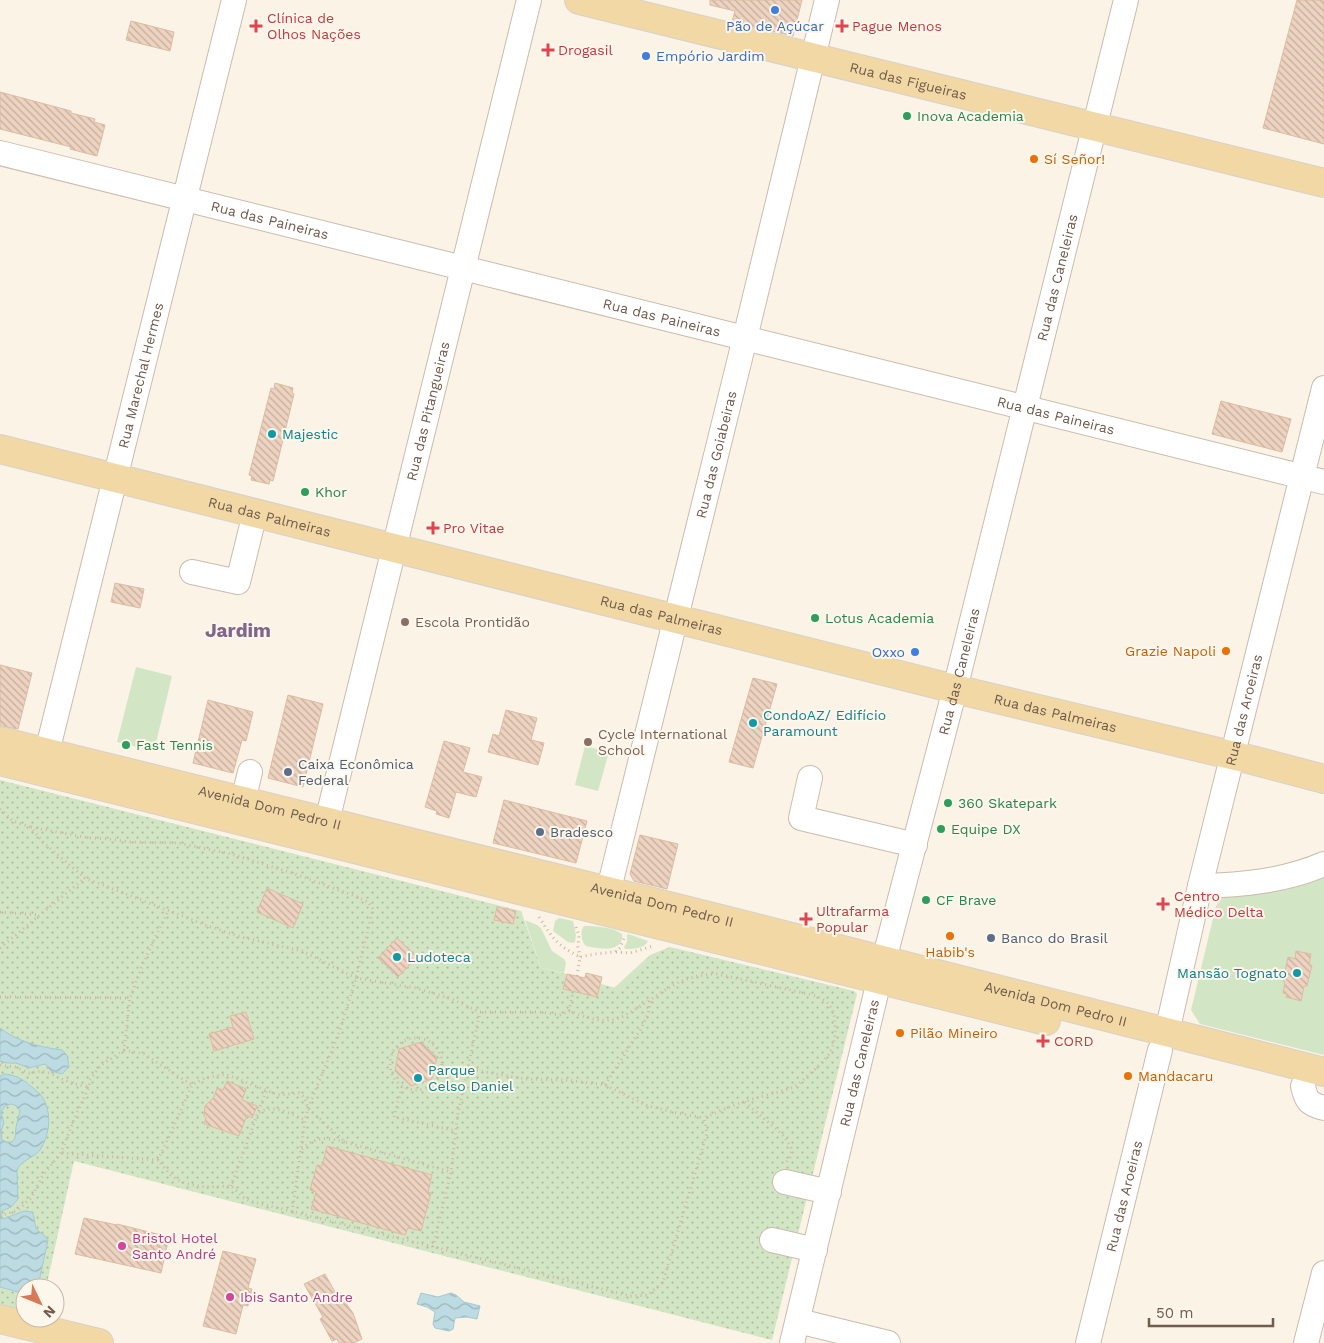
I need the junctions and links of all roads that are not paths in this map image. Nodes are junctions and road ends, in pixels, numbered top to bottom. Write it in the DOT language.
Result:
graph roads {
  1 [pos="234,0"];
  2 [pos="529,0"];
  3 [pos="579,0"];
  4 [pos="827,0"];
  5 [pos="1126,0"];
  6 [pos="813,58"];
  7 [pos="1094,126"];
  8 [pos="0,153"];
  9 [pos="1324,183"];
  10 [pos="185,199"];
  11 [pos="463,268"];
  12 [pos="745,338"];
  13 [pos="1324,388"];
  14 [pos="1024,408"];
  15 [pos="0,449"];
  16 [pos="115,478"];
  17 [pos="1313,480"];
  18 [pos="255,513"];
  19 [pos="394,548"];
  20 [pos="192,572"];
  21 [pos="676,618"];
  22 [pos="955,688"];
  23 [pos="0,741"];
  24 [pos="47,752"];
  25 [pos="1232,755"];
  26 [pos="0,761"];
  27 [pos="250,772"];
  28 [pos="810,778"];
  29 [pos="1324,779"];
  30 [pos="243,801"];
  31 [pos="326,821"];
  32 [pos="914,845"];
  33 [pos="1324,864"];
  34 [pos="1200,886"];
  35 [pos="606,901"];
  36 [pos="882,970"];
  37 [pos="1163,1041"];
  38 [pos="1317,1083"];
  39 [pos="1324,1108"];
  40 [pos="784,1174"];
  41 [pos="828,1192"];
  42 [pos="772,1240"];
  43 [pos="815,1250"];
  44 [pos="1324,1274"];
  45 [pos="0,1319"];
  46 [pos="795,1332"];
  47 [pos="99,1343"];
  48 [pos="888,1343"];
  49 [pos="1088,1343"];
  50 [pos="1306,1343"];
  1 -- 10 [label="street, Rua Marechal Hermes"];
  2 -- 11 [label="street, Rua das Pitangueiras"];
  3 -- 6 [label="main road, Rua das Figueiras"];
  4 -- 6 [label="street, Rua das Goiabeiras"];
  5 -- 7 [label="street, Rua das Caneleiras"];
  6 -- 7 [label="main road, Rua das Figueiras"];
  6 -- 12 [label="street, Rua das Goiabeiras"];
  7 -- 9 [label="main road, Rua das Figueiras"];
  7 -- 14 [label="street, Rua das Caneleiras"];
  8 -- 10 [label="street, Rua das Paineiras"];
  10 -- 11 [label="street, Rua das Paineiras"];
  10 -- 16 [label="street, Rua Marechal Hermes"];
  11 -- 12 [label="street, Rua das Paineiras"];
  11 -- 19 [label="street, Rua das Pitangueiras"];
  12 -- 14 [label="street, Rua das Paineiras"];
  12 -- 21 [label="street, Rua das Goiabeiras"];
  13 -- 17 [label="street, Rua das Aroeiras"];
  14 -- 17 [label="street, Rua das Paineiras"];
  14 -- 22 [label="street, Rua das Caneleiras"];
  15 -- 16 [label="main road, Rua das Palmeiras"];
  16 -- 18 [label="main road, Rua das Palmeiras"];
  16 -- 24 [label="street, Rua Marechal Hermes"];
  17 -- 25 [label="street, Rua das Aroeiras"];
  18 -- 19 [label="main road, Rua das Palmeiras"];
  18 -- 20 [label="street"];
  19 -- 21 [label="main road, Rua das Palmeiras"];
  19 -- 31 [label="street, Rua das Pitangueiras"];
  21 -- 22 [label="main road, Rua das Palmeiras"];
  21 -- 35 [label="street, Rua das Goiabeiras"];
  22 -- 25 [label="main road, Rua das Palmeiras"];
  22 -- 32 [label="street, Rua das Caneleiras"];
  23 -- 24 [label="main road, Avenida Dom Pedro II"];
  24 -- 30 [label="main road, Avenida Dom Pedro II"];
  25 -- 29 [label="main road, Rua das Palmeiras"];
  25 -- 34 [label="street, Rua das Aroeiras"];
  26 -- 35 [label="main road, Avenida Dom Pedro II"];
  27 -- 30 [label="street"];
  28 -- 32 [label="street"];
  30 -- 31 [label="main road, Avenida Dom Pedro II"];
  31 -- 35 [label="main road, Avenida Dom Pedro II"];
  32 -- 36 [label="street, Rua das Caneleiras"];
  33 -- 34 [label="street"];
  34 -- 37 [label="street, Rua das Aroeiras"];
  35 -- 36 [label="main road, Avenida Dom Pedro II"];
  36 -- 37 [label="main road, Avenida Dom Pedro II"];
  36 -- 41 [label="street, Rua das Caneleiras"];
  37 -- 38 [label="main road, Avenida Dom Pedro II"];
  37 -- 49 [label="street, Rua das Aroeiras"];
  38 -- 39 [label="street"];
  40 -- 41 [label="street"];
  41 -- 43 [label="street, Rua das Caneleiras"];
  42 -- 43 [label="street"];
  43 -- 46 [label="street, Rua das Caneleiras"];
  44 -- 50 [label="street"];
  45 -- 47 [label="main road"];
  46 -- 48 [label="street"];
}
